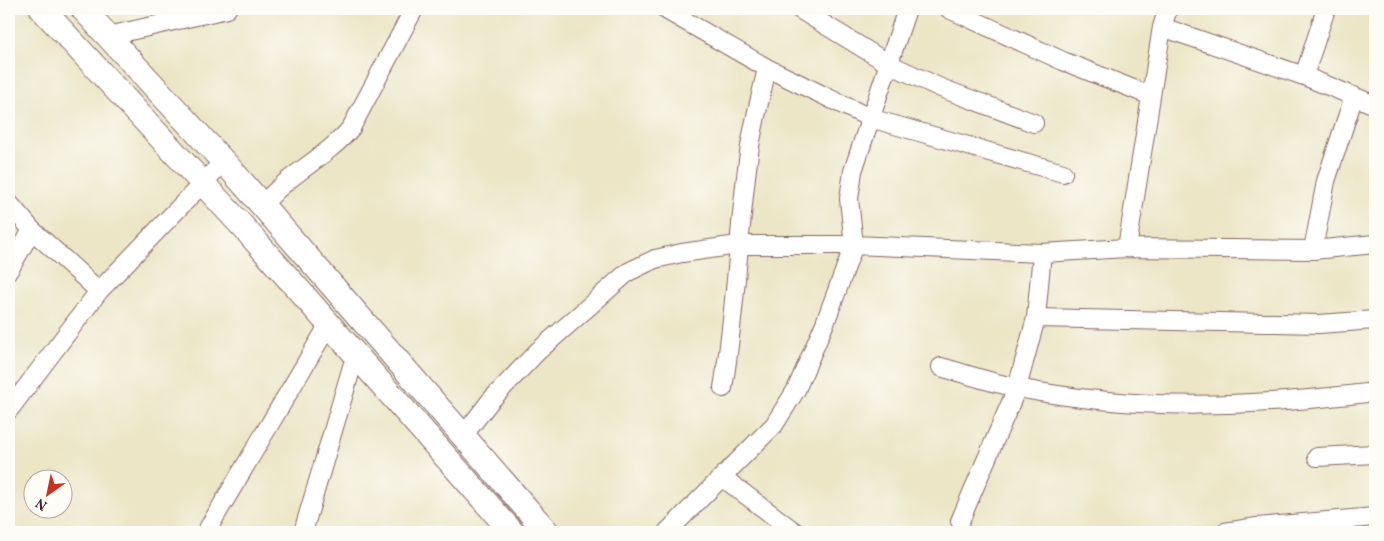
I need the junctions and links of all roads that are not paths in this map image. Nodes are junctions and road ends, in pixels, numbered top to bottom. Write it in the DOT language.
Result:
graph roads {
  1 [pos="42,9"];
  2 [pos="84,9"];
  3 [pos="227,9"];
  4 [pos="414,9"];
  5 [pos="799,9"];
  6 [pos="906,9"];
  7 [pos="949,9"];
  8 [pos="1168,9"];
  9 [pos="1326,9"];
  10 [pos="666,10"];
  11 [pos="1162,27"];
  12 [pos="108,36"];
  13 [pos="889,64"];
  14 [pos="767,68"];
  15 [pos="1304,76"];
  16 [pos="1151,96"];
  17 [pos="1354,96"];
  18 [pos="1375,104"];
  19 [pos="870,118"];
  20 [pos="1034,122"];
  21 [pos="223,162"];
  22 [pos="1063,173"];
  23 [pos="202,182"];
  24 [pos="9,203"];
  25 [pos="262,206"];
  26 [pos="32,230"];
  27 [pos="1375,244"];
  28 [pos="854,245"];
  29 [pos="738,246"];
  30 [pos="1127,248"];
  31 [pos="1313,250"];
  32 [pos="1042,253"];
  33 [pos="9,270"];
  34 [pos="99,291"];
  35 [pos="1036,318"];
  36 [pos="1375,320"];
  37 [pos="329,324"];
  38 [pos="356,353"];
  39 [pos="941,367"];
  40 [pos="723,388"];
  41 [pos="1017,388"];
  42 [pos="1375,392"];
  43 [pos="9,410"];
  44 [pos="463,436"];
  45 [pos="1375,454"];
  46 [pos="1316,457"];
  47 [pos="722,477"];
  48 [pos="1375,516"];
  49 [pos="960,521"];
  50 [pos="206,532"];
  51 [pos="303,532"];
  52 [pos="512,532"];
  53 [pos="547,532"];
  54 [pos="666,532"];
  55 [pos="795,532"];
  56 [pos="1225,532"];
  1 -- 23 [label="street"];
  2 -- 12 [label="street"];
  3 -- 12 [label="street"];
  4 -- 25 [label="street"];
  5 -- 13 [label="street"];
  6 -- 13 [label="street"];
  7 -- 16 [label="street"];
  8 -- 11 [label="street"];
  9 -- 15 [label="street"];
  10 -- 14 [label="street"];
  11 -- 15 [label="street"];
  11 -- 16 [label="street"];
  12 -- 21 [label="street"];
  13 -- 19 [label="street"];
  13 -- 20 [label="street"];
  14 -- 19 [label="street"];
  14 -- 29 [label="street"];
  15 -- 17 [label="street"];
  16 -- 30 [label="street"];
  17 -- 18 [label="street"];
  17 -- 31 [label="street"];
  19 -- 22 [label="street"];
  19 -- 28 [label="street"];
  21 -- 23 [label="street"];
  21 -- 25 [label="street"];
  23 -- 34 [label="street"];
  23 -- 37 [label="street"];
  24 -- 26 [label="street"];
  25 -- 44 [label="street"];
  26 -- 33 [label="street"];
  26 -- 34 [label="street"];
  27 -- 31 [label="street"];
  28 -- 29 [label="street"];
  28 -- 32 [label="street"];
  28 -- 47 [label="street"];
  29 -- 40 [label="street"];
  29 -- 44 [label="street"];
  30 -- 31 [label="street"];
  30 -- 32 [label="street"];
  32 -- 35 [label="street"];
  34 -- 43 [label="street"];
  35 -- 36 [label="street"];
  35 -- 41 [label="street"];
  37 -- 38 [label="street"];
  37 -- 50 [label="street"];
  38 -- 51 [label="street"];
  38 -- 52 [label="street"];
  39 -- 41 [label="street"];
  41 -- 42 [label="street"];
  41 -- 49 [label="street"];
  44 -- 53 [label="street"];
  45 -- 46 [label="street"];
  47 -- 54 [label="street"];
  47 -- 55 [label="street"];
  48 -- 56 [label="street"];
}
